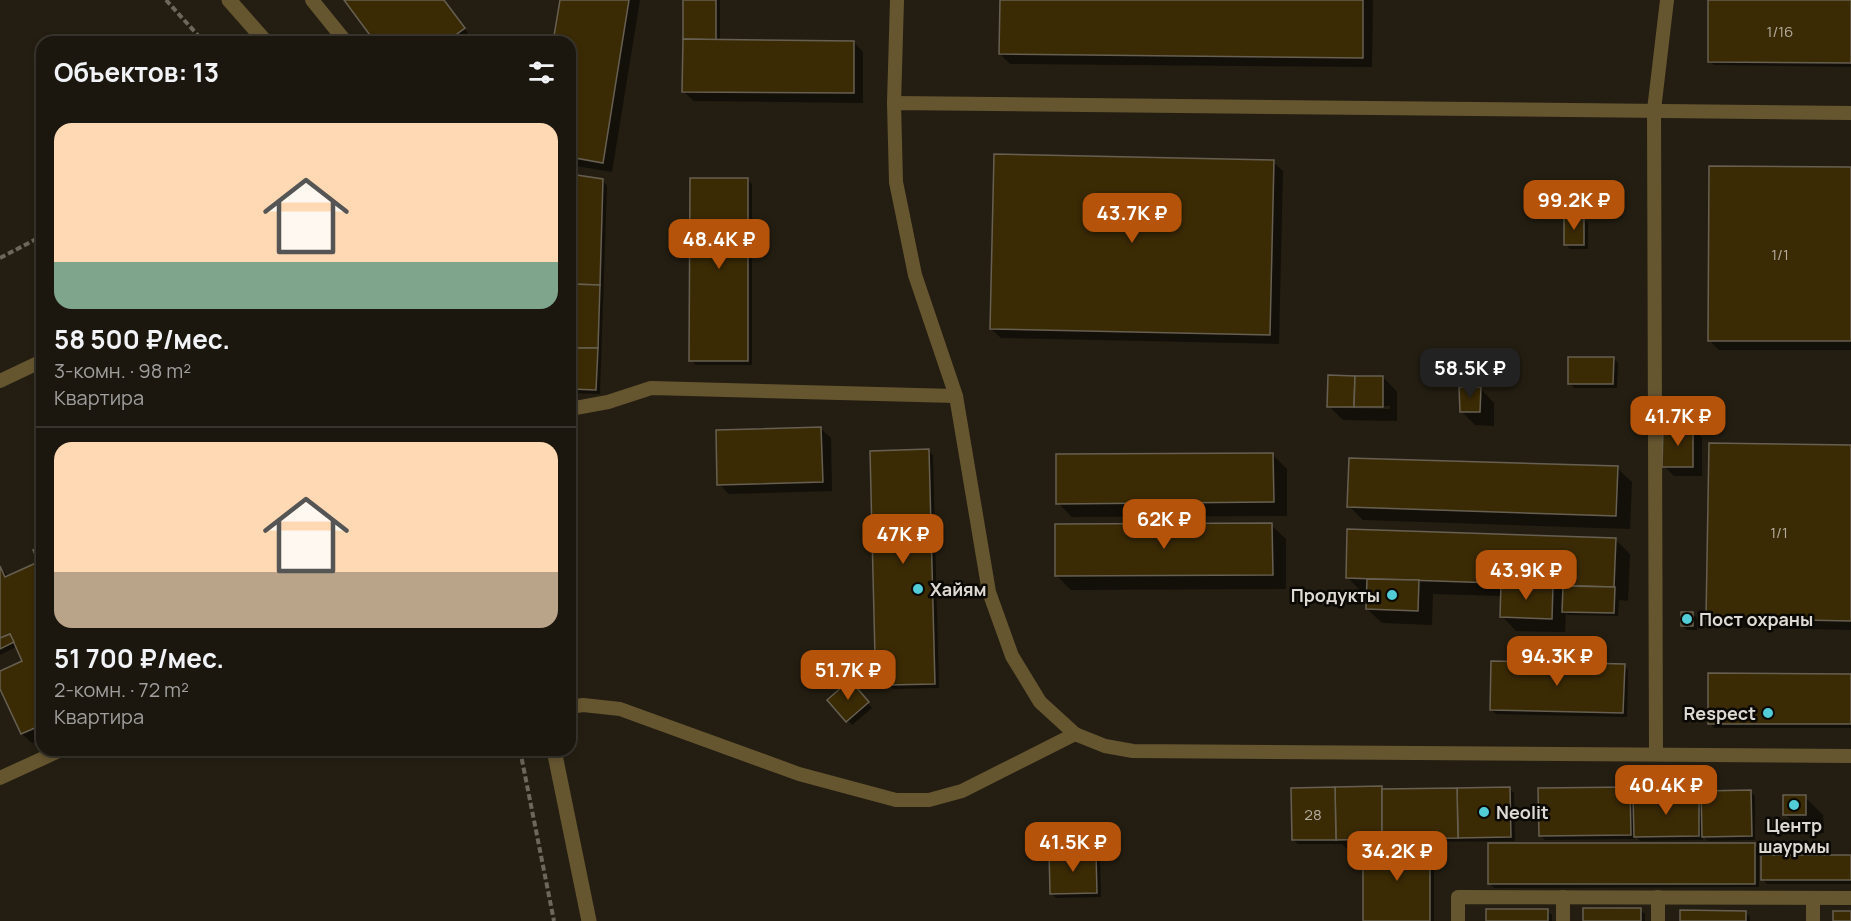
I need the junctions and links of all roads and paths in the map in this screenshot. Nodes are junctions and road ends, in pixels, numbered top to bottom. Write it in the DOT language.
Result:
graph roads {
  1 [pos="166,0"];
  2 [pos="229,0"];
  3 [pos="312,0"];
  4 [pos="897,0"];
  5 [pos="1667,0"];
  6 [pos="199,36"];
  7 [pos="261,36"];
  8 [pos="341,36"];
  9 [pos="894,103"];
  10 [pos="1654,110"];
  11 [pos="1851,113"];
  12 [pos="36,239"];
  13 [pos="0,258"];
  14 [pos="36,364"];
  15 [pos="0,381"];
  16 [pos="956,396"];
  17 [pos="576,408"];
  18 [pos="576,706"];
  19 [pos="1075,734"];
  20 [pos="1656,754"];
  21 [pos="48,756"];
  22 [pos="521,756"];
  23 [pos="555,756"];
  24 [pos="1851,756"];
  25 [pos="0,778"];
  26 [pos="1563,897"];
  27 [pos="1658,897"];
  28 [pos="1813,898"];
  29 [pos="1851,898"];
  30 [pos="554,921"];
  31 [pos="588,921"];
  32 [pos="1458,921"];
  33 [pos="1563,921"];
  34 [pos="1658,921"];
  35 [pos="1813,921"];
  1 -- 6 [label="path"];
  2 -- 7 [label="street"];
  3 -- 8 [label="lane"];
  4 -- 9 [label="lane"];
  5 -- 10 [label="lane"];
  9 -- 10 [label="lane"];
  9 -- 16 [label="lane"];
  10 -- 11 [label="lane"];
  10 -- 20 [label="lane"];
  12 -- 13 [label="path"];
  14 -- 15 [label="lane"];
  16 -- 17 [label="lane"];
  16 -- 19 [label="lane"];
  18 -- 19 [label="lane"];
  19 -- 20 [label="lane"];
  20 -- 24 [label="lane"];
  21 -- 25 [label="lane"];
  22 -- 30 [label="path"];
  23 -- 31 [label="street"];
  26 -- 27 [label="lane"];
  26 -- 32 [label="lane"];
  26 -- 33 [label="lane"];
  27 -- 28 [label="lane"];
  27 -- 34 [label="lane"];
  28 -- 29 [label="lane"];
  28 -- 35 [label="lane"];
}
